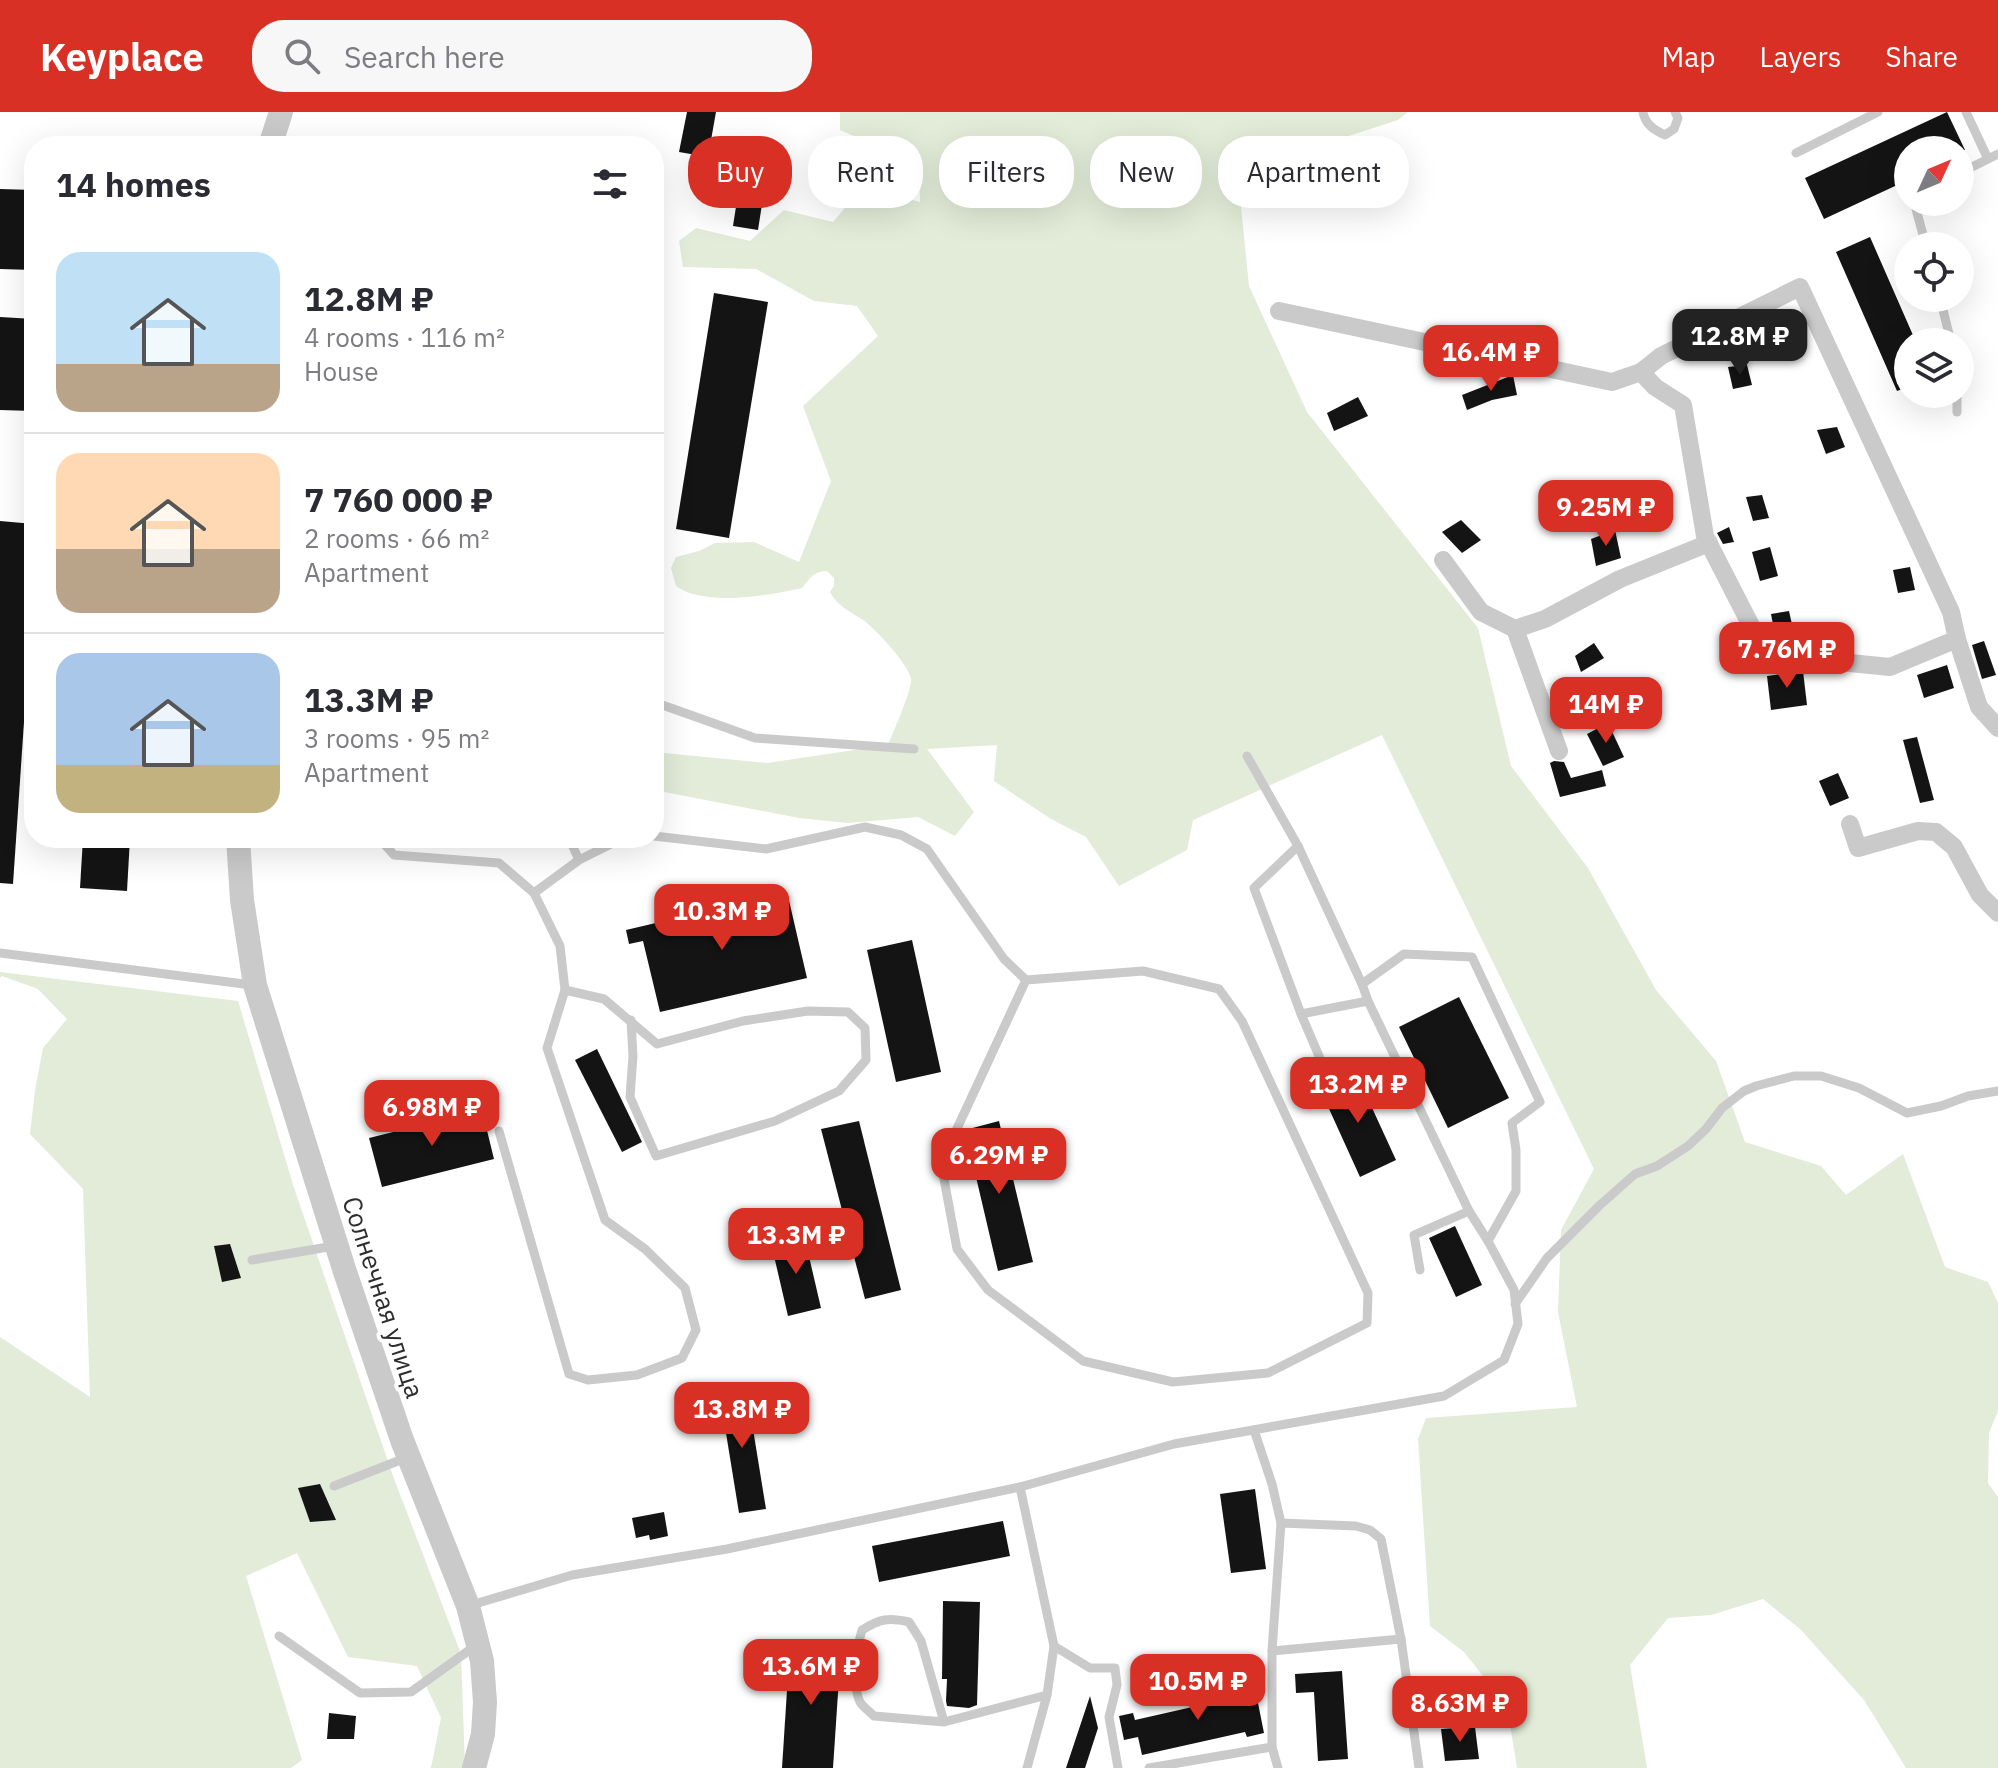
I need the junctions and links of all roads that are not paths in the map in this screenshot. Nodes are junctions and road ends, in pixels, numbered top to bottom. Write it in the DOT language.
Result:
graph roads {
  1 [pos="281,112"];
  2 [pos="1643,112"];
  3 [pos="1675,112"];
  4 [pos="1878,112"];
  5 [pos="1966,112"];
  6 [pos="273,136"];
  7 [pos="1796,153"];
  8 [pos="1993,156"];
  9 [pos="1974,166"];
  10 [pos="1279,311"];
  11 [pos="1641,372"];
  12 [pos="1957,408"];
  13 [pos="1957,412"];
  14 [pos="1709,543"];
  15 [pos="1443,560"];
  16 [pos="1515,629"];
  17 [pos="1957,639"];
  18 [pos="664,706"];
  19 [pos="1998,728"];
  20 [pos="914,749"];
  21 [pos="1559,751"];
  22 [pos="1247,756"];
  23 [pos="1850,824"];
  24 [pos="664,837"];
  25 [pos="1298,846"];
  26 [pos="239,848"];
  27 [pos="388,848"];
  28 [pos="574,848"];
  29 [pos="603,848"];
  30 [pos="579,860"];
  31 [pos="534,893"];
  32 [pos="1998,913"];
  33 [pos="0,953"];
  34 [pos="1026,980"];
  35 [pos="1362,984"];
  36 [pos="255,985"];
  37 [pos="565,990"];
  38 [pos="1368,1001"];
  39 [pos="1301,1014"];
  40 [pos="631,1020"];
  41 [pos="1328,1077"];
  42 [pos="1998,1091"];
  43 [pos="499,1131"];
  44 [pos="1469,1211"];
  45 [pos="1488,1241"];
  46 [pos="337,1246"];
  47 [pos="252,1260"];
  48 [pos="1420,1270"];
  49 [pos="1515,1304"];
  50 [pos="1254,1430"];
  51 [pos="408,1457"];
  52 [pos="334,1486"];
  53 [pos="1020,1487"];
  54 [pos="1281,1523"];
  55 [pos="468,1606"];
  56 [pos="279,1636"];
  57 [pos="1401,1639"];
  58 [pos="478,1644"];
  59 [pos="1054,1646"];
  60 [pos="1272,1651"];
  61 [pos="1047,1695"];
  62 [pos="944,1722"];
  63 [pos="1272,1747"];
  64 [pos="474,1768"];
  65 [pos="1027,1768"];
  66 [pos="1118,1768"];
  67 [pos="1149,1768"];
  68 [pos="1278,1768"];
  69 [pos="1419,1768"];
  1 -- 6 [label="street"];
  2 -- 3 [label="lane"];
  4 -- 7 [label="lane"];
  5 -- 8 [label="lane"];
  8 -- 9 [label="lane"];
  10 -- 11 [label="street"];
  11 -- 14 [label="street"];
  11 -- 17 [label="street"];
  12 -- 13 [label="lane"];
  14 -- 16 [label="street"];
  14 -- 17 [label="street"];
  15 -- 16 [label="street"];
  16 -- 21 [label="street"];
  17 -- 19 [label="street"];
  18 -- 20 [label="lane"];
  22 -- 25 [label="lane"];
  23 -- 32 [label="street"];
  24 -- 34 [label="lane"];
  25 -- 35 [label="lane"];
  25 -- 39 [label="lane"];
  26 -- 36 [label="street, Солнечная улица"];
  27 -- 31 [label="lane"];
  28 -- 30 [label="lane"];
  29 -- 30 [label="lane"];
  30 -- 31 [label="lane"];
  31 -- 37 [label="lane"];
  33 -- 36 [label="lane"];
  34 -- 34 [label="lane"];
  35 -- 38 [label="lane"];
  35 -- 45 [label="lane"];
  36 -- 46 [label="street, Солнечная улица"];
  37 -- 40 [label="lane"];
  37 -- 43 [label="lane"];
  38 -- 39 [label="lane"];
  38 -- 44 [label="lane"];
  39 -- 41 [label="lane"];
  40 -- 40 [label="lane"];
  42 -- 49 [label="lane"];
  44 -- 45 [label="lane"];
  44 -- 48 [label="lane"];
  45 -- 49 [label="lane"];
  46 -- 47 [label="lane"];
  46 -- 51 [label="street, Солнечная улица"];
  49 -- 50 [label="lane"];
  50 -- 53 [label="lane"];
  50 -- 54 [label="lane"];
  51 -- 52 [label="lane"];
  51 -- 55 [label="street, Солнечная улица"];
  53 -- 55 [label="lane"];
  53 -- 59 [label="lane"];
  54 -- 57 [label="lane"];
  54 -- 60 [label="lane"];
  55 -- 58 [label="street, Солнечная улица"];
  56 -- 58 [label="lane"];
  57 -- 60 [label="lane"];
  57 -- 69 [label="lane"];
  58 -- 64 [label="street, Солнечная улица"];
  59 -- 61 [label="lane"];
  59 -- 66 [label="lane"];
  60 -- 63 [label="lane"];
  61 -- 62 [label="lane"];
  61 -- 65 [label="lane"];
  62 -- 62 [label="lane"];
  63 -- 67 [label="lane"];
  63 -- 68 [label="lane"];
}
